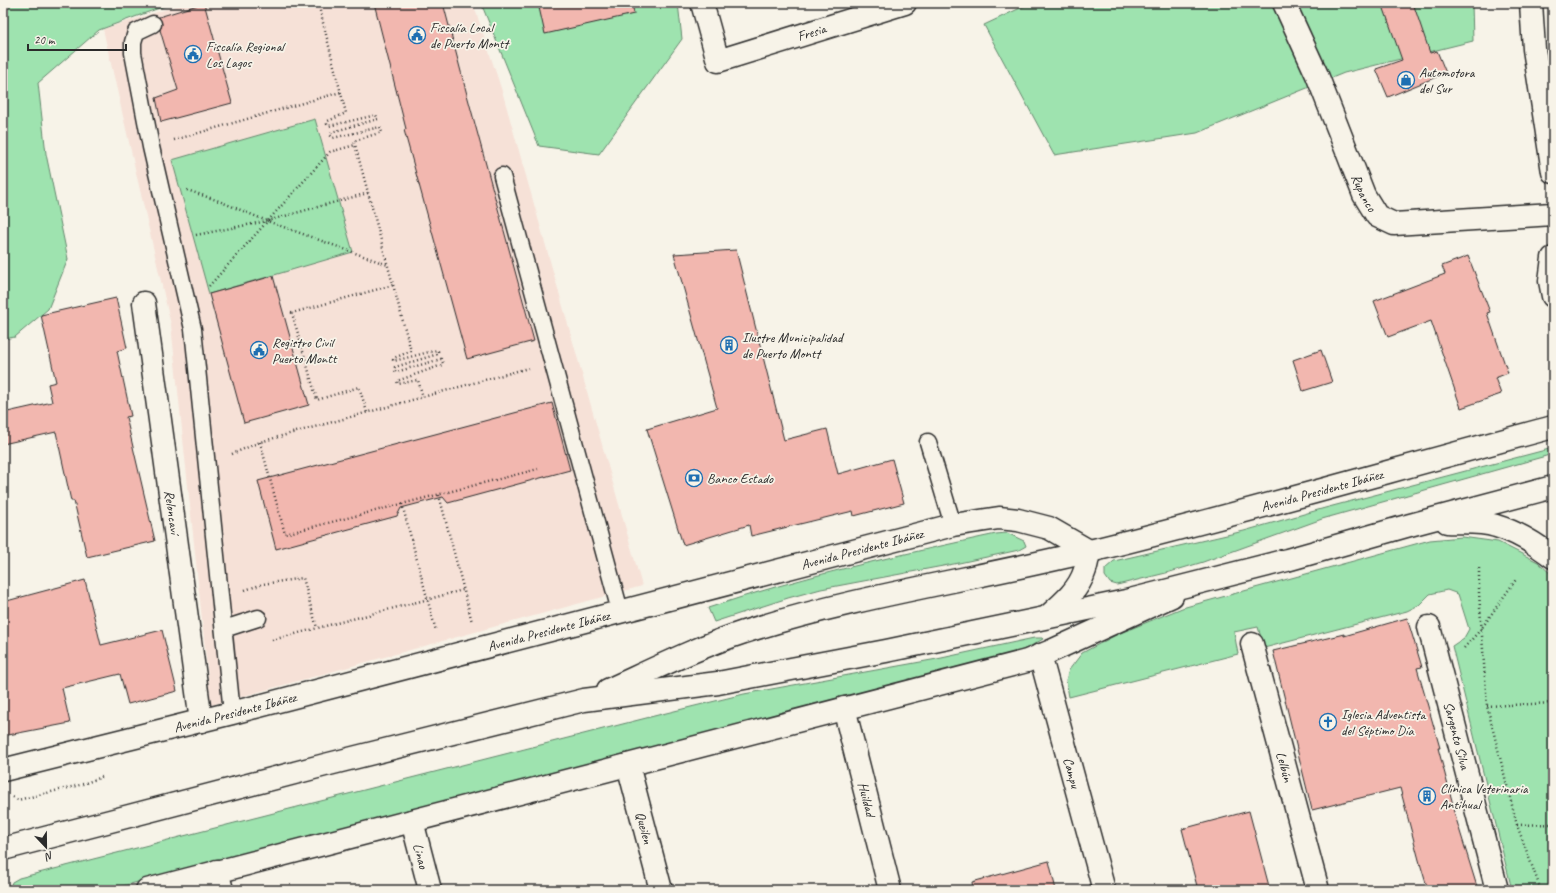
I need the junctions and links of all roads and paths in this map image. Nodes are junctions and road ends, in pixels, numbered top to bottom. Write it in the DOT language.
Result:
graph roads {
  1 [pos="318,3"];
  2 [pos="702,3"];
  3 [pos="905,3"];
  4 [pos="1284,3"];
  5 [pos="1531,3"];
  6 [pos="152,24"];
  7 [pos="341,92"];
  8 [pos="355,145"];
  9 [pos="151,147"];
  10 [pos="1553,172"];
  11 [pos="502,176"];
  12 [pos="158,180"];
  13 [pos="368,193"];
  14 [pos="1553,214"];
  15 [pos="267,221"];
  16 [pos="172,240"];
  17 [pos="1553,258"];
  18 [pos="388,265"];
  19 [pos="393,284"];
  20 [pos="1553,296"];
  21 [pos="144,303"];
  22 [pos="188,309"];
  23 [pos="520,370"];
  24 [pos="423,397"];
  25 [pos="367,412"];
  26 [pos="1553,427"];
  27 [pos="928,442"];
  28 [pos="538,469"];
  29 [pos="1553,487"];
  30 [pos="439,495"];
  31 [pos="402,504"];
  32 [pos="954,525"];
  33 [pos="1410,525"];
  34 [pos="1089,551"];
  35 [pos="1553,557"];
  36 [pos="1479,568"];
  37 [pos="1517,578"];
  38 [pos="1210,579"];
  39 [pos="263,584"];
  40 [pos="463,590"];
  41 [pos="427,599"];
  42 [pos="620,611"];
  43 [pos="1046,617"];
  44 [pos="258,618"];
  45 [pos="1429,627"];
  46 [pos="317,628"];
  47 [pos="473,628"];
  48 [pos="224,629"];
  49 [pos="1481,629"];
  50 [pos="438,637"];
  51 [pos="269,641"];
  52 [pos="1252,644"];
  53 [pos="1040,655"];
  54 [pos="1439,664"];
  55 [pos="584,700"];
  56 [pos="1553,703"];
  57 [pos="1486,706"];
  58 [pos="844,708"];
  59 [pos="232,713"];
  60 [pos="201,721"];
  61 [pos="628,765"];
  62 [pos="3,770"];
  63 [pos="412,821"];
  64 [pos="1553,824"];
  65 [pos="1517,825"];
  66 [pos="3,849"];
  67 [pos="220,881"];
  68 [pos="147,890"];
  69 [pos="430,890"];
  70 [pos="661,890"];
  71 [pos="890,890"];
  72 [pos="1104,890"];
  73 [pos="1318,890"];
  74 [pos="1497,890"];
  75 [pos="1541,890"];
  1 -- 7 [label="path"];
  2 -- 3 [label="street, Fresia"];
  4 -- 14 [label="street, Rupanco"];
  5 -- 10 [label="street"];
  6 -- 9 [label="lane"];
  7 -- 8 [label="path"];
  7 -- 9 [label="path"];
  8 -- 13 [label="path"];
  8 -- 15 [label="path"];
  9 -- 12 [label="lane"];
  11 -- 42 [label="lane"];
  12 -- 15 [label="path"];
  12 -- 16 [label="lane"];
  13 -- 15 [label="path"];
  13 -- 18 [label="path"];
  15 -- 16 [label="path"];
  15 -- 18 [label="path"];
  15 -- 22 [label="path"];
  16 -- 22 [label="lane"];
  17 -- 20 [label="street"];
  18 -- 19 [label="path"];
  19 -- 24 [label="path"];
  19 -- 25 [label="path"];
  21 -- 60 [label="street, Reloncaví"];
  22 -- 48 [label="lane"];
  23 -- 24 [label="path"];
  24 -- 25 [label="path"];
  25 -- 31 [label="path"];
  26 -- 34 [label="street, Avenida Presidente Ibáñez"];
  27 -- 32 [label="lane"];
  28 -- 30 [label="path"];
  29 -- 33 [label="street, Avenida Presidente Ibáñez"];
  30 -- 31 [label="path"];
  30 -- 40 [label="path"];
  31 -- 41 [label="path"];
  32 -- 34 [label="street, Avenida Presidente Ibáñez"];
  32 -- 42 [label="street, Avenida Presidente Ibáñez"];
  33 -- 35 [label="street"];
  33 -- 38 [label="street, Avenida Presidente Ibáñez"];
  34 -- 43 [label="street"];
  34 -- 55 [label="street, Avenida Presidente Ibáñez"];
  36 -- 49 [label="path"];
  37 -- 49 [label="path"];
  38 -- 43 [label="street, Avenida Presidente Ibáñez"];
  38 -- 53 [label="street, Avenida Presidente Ibáñez"];
  39 -- 46 [label="path"];
  40 -- 41 [label="path"];
  40 -- 47 [label="path"];
  41 -- 46 [label="path"];
  41 -- 50 [label="path"];
  42 -- 59 [label="street, Avenida Presidente Ibáñez"];
  43 -- 55 [label="street, Avenida Presidente Ibáñez"];
  44 -- 48 [label="lane"];
  45 -- 54 [label="street, Sargento Silva"];
  46 -- 51 [label="path"];
  48 -- 59 [label="lane"];
  49 -- 54 [label="path"];
  49 -- 57 [label="path"];
  52 -- 73 [label="street, Lelbún"];
  53 -- 58 [label="street, Avenida Presidente Ibáñez"];
  53 -- 72 [label="street, Campu"];
  54 -- 74 [label="street, Sargento Silva"];
  55 -- 66 [label="street, Avenida Presidente Ibáñez"];
  56 -- 57 [label="path"];
  57 -- 65 [label="path"];
  58 -- 61 [label="street, Avenida Presidente Ibáñez"];
  58 -- 71 [label="street, Huildad"];
  59 -- 60 [label="street, Avenida Presidente Ibáñez"];
  60 -- 62 [label="street, Avenida Presidente Ibáñez"];
  61 -- 63 [label="street, Avenida Presidente Ibáñez"];
  61 -- 70 [label="street, Queilen"];
  63 -- 67 [label="street, Avenida Presidente Ibáñez"];
  63 -- 69 [label="street, Linao"];
  64 -- 65 [label="path"];
  65 -- 75 [label="path"];
  67 -- 68 [label="street, Avenida Presidente Ibáñez"];
}
